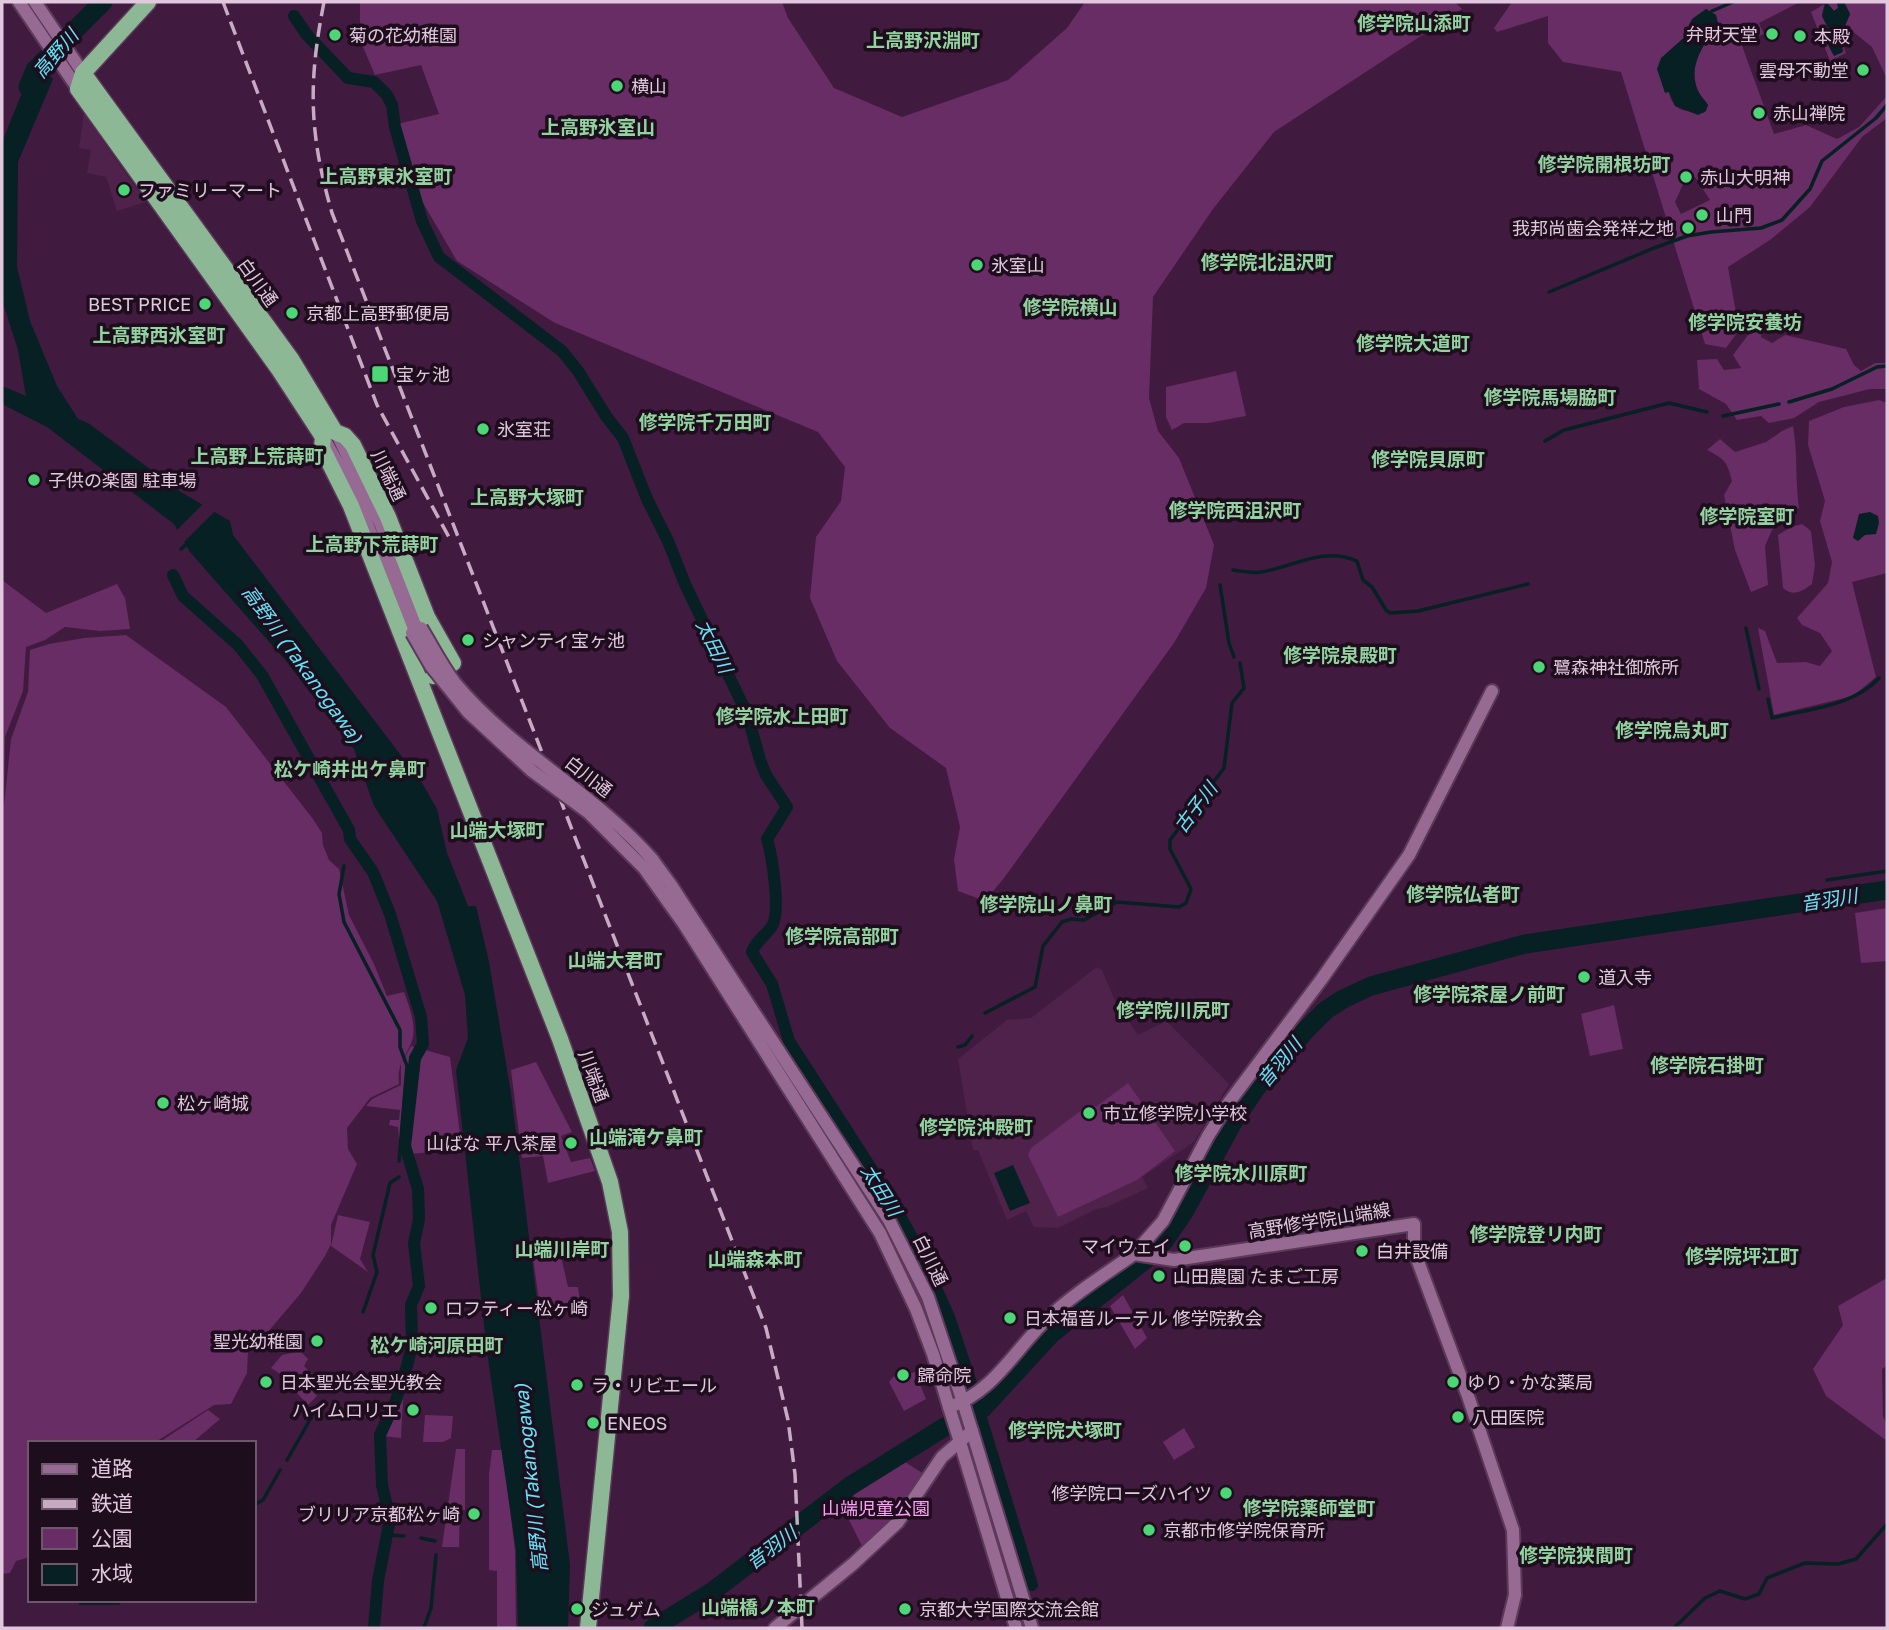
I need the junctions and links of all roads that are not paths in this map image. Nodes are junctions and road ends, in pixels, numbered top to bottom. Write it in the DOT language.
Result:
graph roads {
  1 [pos="19,2"];
  2 [pos="35,2"];
  3 [pos="148,2"];
  4 [pos="78,77"];
  5 [pos="329,435"];
  6 [pos="422,683"];
  7 [pos="1492,691"];
  8 [pos="648,864"];
  9 [pos="1137,1254"];
  10 [pos="964,1406"];
  11 [pos="951,1411"];
  12 [pos="971,1427"];
  13 [pos="958,1436"];
  14 [pos="588,1628"];
  15 [pos="775,1628"];
  16 [pos="1016,1628"];
  17 [pos="1032,1628"];
  18 [pos="1507,1628"];
  1 -- 4 [label="street, 白川通"];
  2 -- 4 [label="street, 白川通"];
  3 -- 4 [label="highway"];
  4 -- 5 [label="highway, 白川通"];
  5 -- 6 [label="highway, 川端通"];
  5 -- 6 [label="highway, 川端通"];
  5 -- 8 [label="street, 白川通, bridge"];
  6 -- 14 [label="highway, 川端通"];
  7 -- 9 [label="street"];
  8 -- 10 [label="street, 白川通"];
  8 -- 11 [label="street, 白川通"];
  9 -- 10 [label="street"];
  9 -- 18 [label="street, 高野修学院山端線"];
  10 -- 11 [label="street"];
  10 -- 12 [label="street, 白川通"];
  11 -- 13 [label="street, 白川通"];
  12 -- 13 [label="street"];
  12 -- 17 [label="street, 白川通"];
  13 -- 15 [label="street"];
  13 -- 16 [label="street, 白川通"];
}
